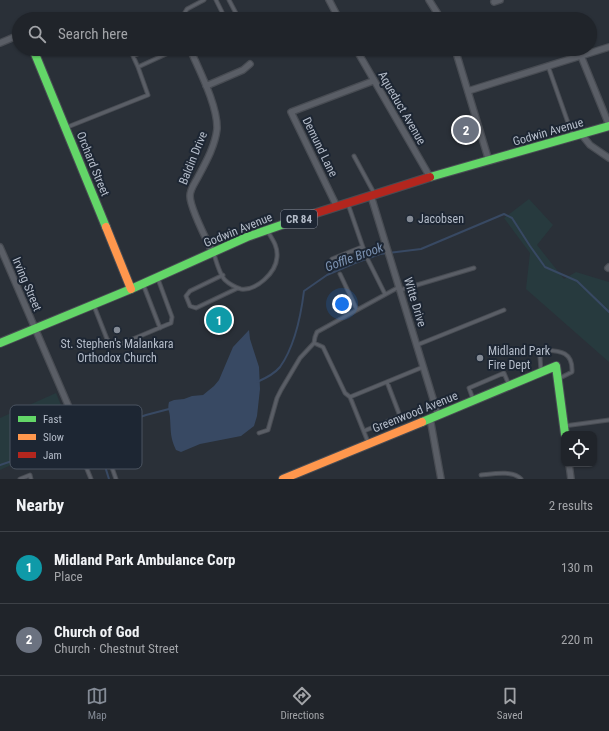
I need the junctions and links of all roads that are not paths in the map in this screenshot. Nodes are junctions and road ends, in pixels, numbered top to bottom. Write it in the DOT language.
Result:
graph roads {
  1 [pos="204,0"];
  2 [pos="216,0"];
  3 [pos="229,0"];
  4 [pos="329,0"];
  5 [pos="429,0"];
  6 [pos="185,12"];
  7 [pos="222,12"];
  8 [pos="235,12"];
  9 [pos="335,12"];
  10 [pos="437,12"];
  11 [pos="12,38"];
  12 [pos="0,43"];
  13 [pos="609,47"];
  14 [pos="597,51"];
  15 [pos="36,56"];
  16 [pos="134,56"];
  17 [pos="162,56"];
  18 [pos="193,56"];
  19 [pos="360,56"];
  20 [pos="458,56"];
  21 [pos="581,56"];
  22 [pos="250,64"];
  23 [pos="548,66"];
  24 [pos="138,67"];
  25 [pos="374,81"];
  26 [pos="206,86"];
  27 [pos="468,91"];
  28 [pos="609,126"];
  29 [pos="65,128"];
  30 [pos="582,135"];
  31 [pos="573,137"];
  32 [pos="354,156"];
  33 [pos="609,158"];
  34 [pos="489,161"];
  35 [pos="430,177"];
  36 [pos="373,196"];
  37 [pos="348,203"];
  38 [pos="337,207"];
  39 [pos="267,230"];
  40 [pos="0,246"];
  41 [pos="362,247"];
  42 [pos="213,253"];
  43 [pos="332,259"];
  44 [pos="474,268"];
  45 [pos="340,274"];
  46 [pos="223,275"];
  47 [pos="158,277"];
  48 [pos="143,284"];
  49 [pos="238,288"];
  50 [pos="399,288"];
  51 [pos="131,289"];
  52 [pos="385,294"];
  53 [pos="94,304"];
  54 [pos="357,310"];
  55 [pos="504,310"];
  56 [pos="160,328"];
  57 [pos="34,329"];
  58 [pos="0,343"];
  59 [pos="314,343"];
  60 [pos="417,345"];
  61 [pos="423,367"];
  62 [pos="541,373"];
  63 [pos="558,379"];
  64 [pos="387,382"];
  65 [pos="509,386"];
  66 [pos="350,397"];
  67 [pos="474,400"];
  68 [pos="68,405"];
  69 [pos="438,415"];
  70 [pos="430,418"];
  71 [pos="609,420"];
  72 [pos="364,430"];
  73 [pos="565,430"];
  74 [pos="259,433"];
  75 [pos="369,444"];
  76 [pos="570,467"];
  77 [pos="87,469"];
  78 [pos="112,469"];
  79 [pos="481,475"];
  80 [pos="20,479"];
  81 [pos="31,479"];
  82 [pos="91,479"];
  83 [pos="116,479"];
  84 [pos="283,479"];
  85 [pos="440,479"];
  86 [pos="521,479"];
  87 [pos="572,479"];
  1 -- 6 [label="lane"];
  2 -- 7 [label="lane"];
  3 -- 8 [label="lane"];
  4 -- 9 [label="street"];
  5 -- 10 [label="street"];
  11 -- 12 [label="street"];
  13 -- 14 [label="street"];
  15 -- 29 [label="main road, Orchard Street"];
  16 -- 24 [label="lane"];
  17 -- 24 [label="lane"];
  18 -- 26 [label="street, Baldin Drive"];
  19 -- 25 [label="street, Aqueduct Avenue"];
  20 -- 27 [label="street"];
  21 -- 23 [label="street"];
  21 -- 28 [label="street"];
  22 -- 26 [label="street"];
  23 -- 27 [label="street"];
  23 -- 31 [label="lane"];
  24 -- 29 [label="lane"];
  25 -- 35 [label="street, Aqueduct Avenue"];
  25 -- 38 [label="street, Demund Lane"];
  26 -- 42 [label="street, Baldin Drive"];
  27 -- 34 [label="street"];
  28 -- 30 [label="main road, Godwin Avenue / CR 84"];
  29 -- 51 [label="main road, Orchard Street"];
  30 -- 31 [label="main road, Godwin Avenue / CR 84"];
  30 -- 33 [label="street"];
  31 -- 34 [label="main road, Godwin Avenue / CR 84"];
  32 -- 36 [label="lane"];
  34 -- 35 [label="main road, Godwin Avenue / CR 84"];
  35 -- 36 [label="main road, Godwin Avenue / CR 84"];
  36 -- 37 [label="main road, Godwin Avenue / CR 84"];
  36 -- 50 [label="street, Witte Drive"];
  37 -- 38 [label="main road, Godwin Avenue / CR 84"];
  37 -- 41 [label="lane"];
  38 -- 39 [label="main road, Godwin Avenue / CR 84"];
  39 -- 42 [label="main road, Godwin Avenue / CR 84"];
  39 -- 49 [label="lane"];
  40 -- 57 [label="street, Irving Street"];
  41 -- 43 [label="lane"];
  41 -- 52 [label="lane"];
  42 -- 46 [label="lane"];
  42 -- 47 [label="main road, Godwin Avenue / CR 84"];
  44 -- 50 [label="lane"];
  45 -- 54 [label="lane"];
  46 -- 49 [label="lane"];
  46 -- 49 [label="lane"];
  47 -- 48 [label="main road, Godwin Avenue / CR 84"];
  47 -- 56 [label="lane"];
  48 -- 51 [label="main road, Godwin Avenue / CR 84"];
  48 -- 56 [label="lane"];
  50 -- 52 [label="lane"];
  50 -- 60 [label="street, Witte Drive"];
  51 -- 53 [label="main road, Godwin Avenue / CR 84"];
  52 -- 54 [label="lane"];
  53 -- 56 [label="lane"];
  53 -- 57 [label="main road, Godwin Avenue / CR 84"];
  54 -- 59 [label="lane"];
  55 -- 60 [label="lane"];
  57 -- 58 [label="main road, Godwin Avenue / CR 84"];
  57 -- 68 [label="street, Irving Street"];
  59 -- 66 [label="lane"];
  59 -- 74 [label="lane"];
  60 -- 61 [label="street, Witte Drive"];
  61 -- 64 [label="lane"];
  61 -- 69 [label="street, Witte Drive"];
  62 -- 63 [label="main road, Greenwood Avenue"];
  62 -- 63 [label="lane"];
  62 -- 65 [label="main road, Greenwood Avenue"];
  63 -- 73 [label="main road"];
  64 -- 66 [label="lane"];
  64 -- 72 [label="lane"];
  65 -- 67 [label="main road, Greenwood Avenue"];
  65 -- 67 [label="lane"];
  66 -- 72 [label="lane"];
  67 -- 69 [label="main road, Greenwood Avenue"];
  69 -- 70 [label="main road, Greenwood Avenue"];
  70 -- 75 [label="main road, Greenwood Avenue"];
  70 -- 85 [label="street"];
  71 -- 73 [label="lane"];
  72 -- 75 [label="lane"];
  75 -- 84 [label="main road, Greenwood Avenue"];
  76 -- 87 [label="street"];
  77 -- 82 [label="lane"];
  78 -- 83 [label="lane"];
  79 -- 86 [label="lane"];
  80 -- 81 [label="lane"];
}
